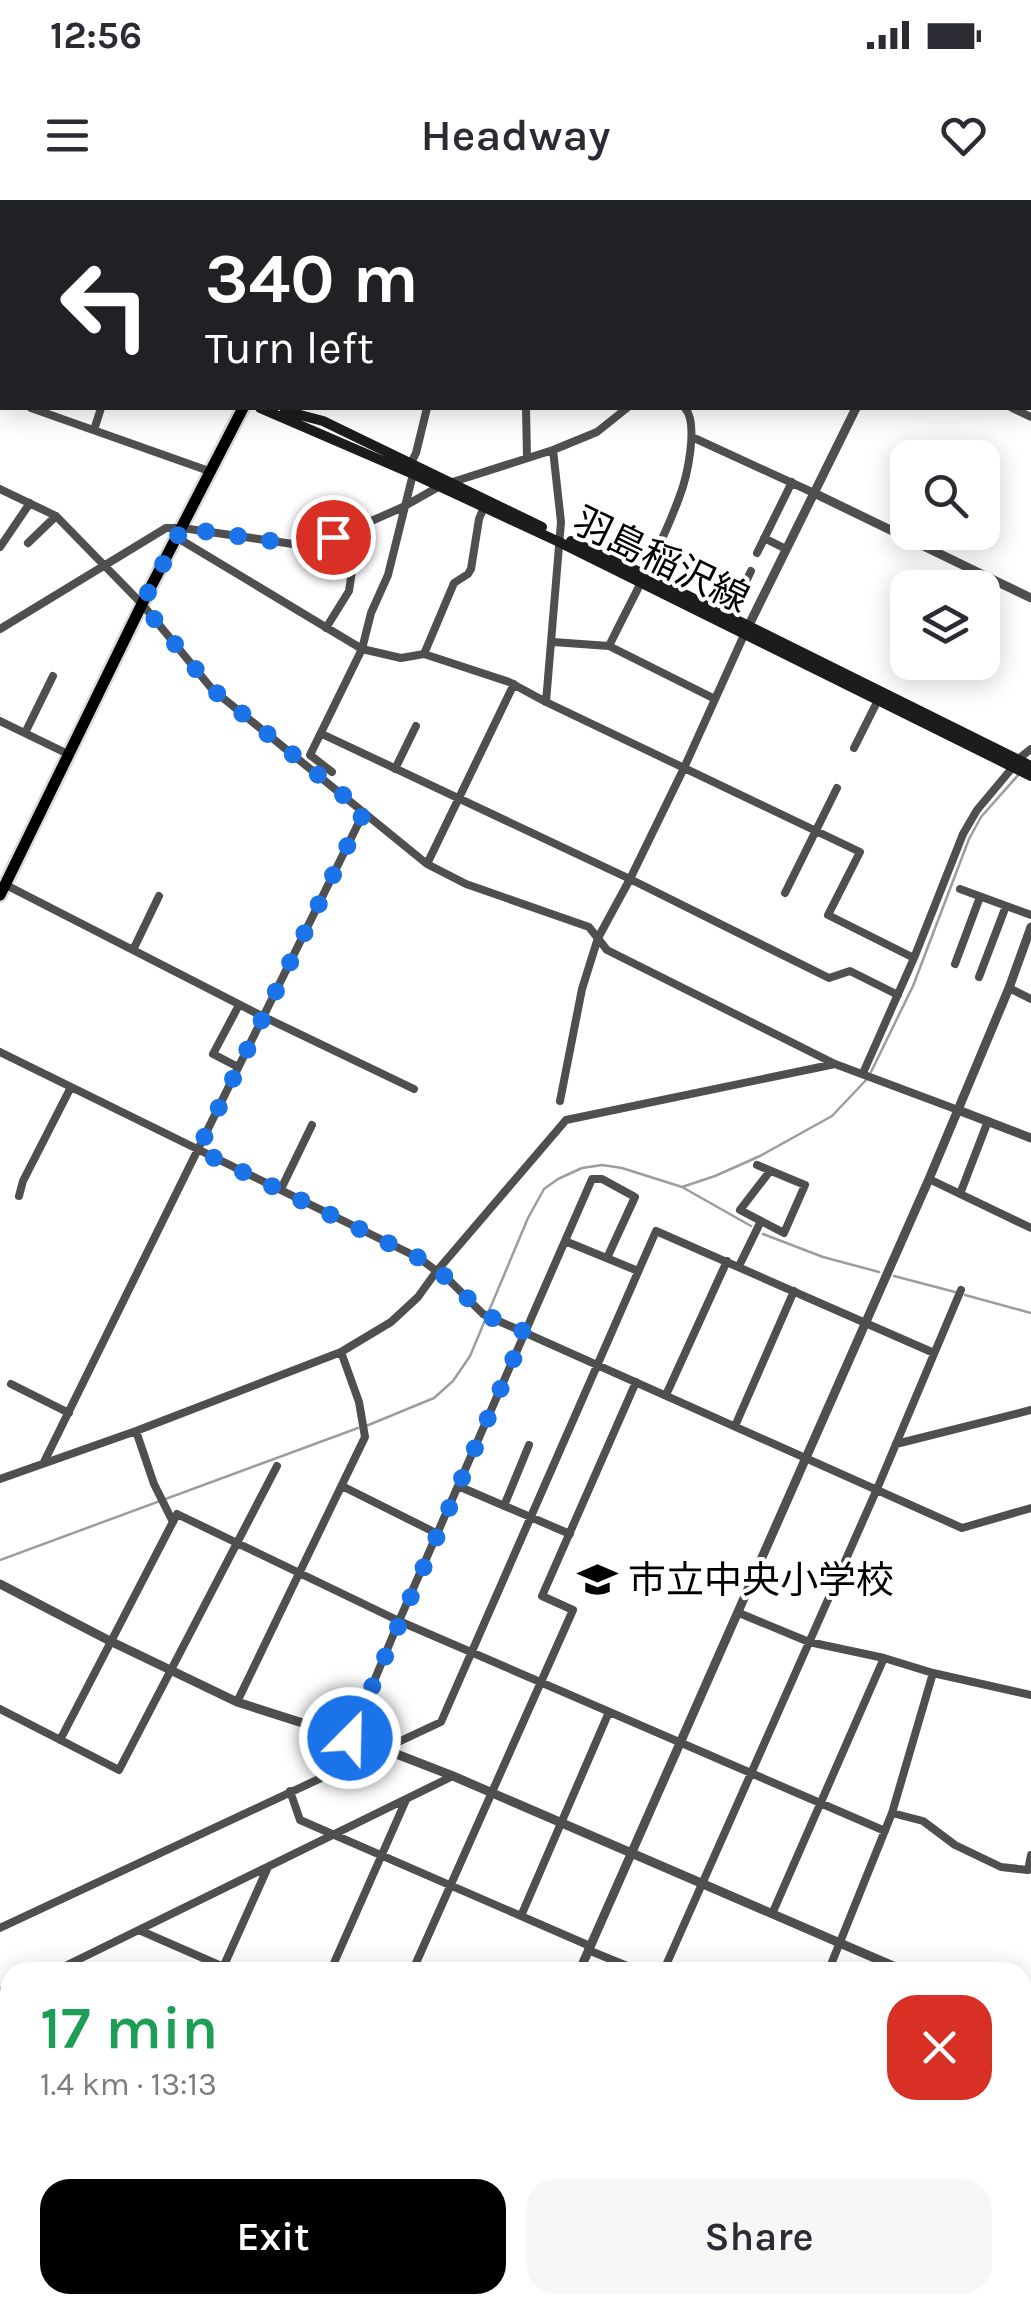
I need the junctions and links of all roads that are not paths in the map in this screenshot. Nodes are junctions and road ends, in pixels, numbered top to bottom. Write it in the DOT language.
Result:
graph roads {
  1 [pos="37,410"];
  2 [pos="100,410"];
  3 [pos="242,410"];
  4 [pos="265,410"];
  5 [pos="277,410"];
  6 [pos="427,410"];
  7 [pos="526,410"];
  8 [pos="624,410"];
  9 [pos="687,410"];
  10 [pos="851,410"];
  11 [pos="94,430"];
  12 [pos="692,437"];
  13 [pos="553,450"];
  14 [pos="526,458"];
  15 [pos="412,468"];
  16 [pos="209,471"];
  17 [pos="792,482"];
  18 [pos="446,484"];
  19 [pos="0,489"];
  20 [pos="814,492"];
  21 [pos="30,503"];
  22 [pos="403,507"];
  23 [pos="484,507"];
  24 [pos="56,516"];
  25 [pos="360,524"];
  26 [pos="179,533"];
  27 [pos="558,538"];
  28 [pos="764,538"];
  29 [pos="28,543"];
  30 [pos="0,547"];
  31 [pos="786,549"];
  32 [pos="757,553"];
  33 [pos="104,567"];
  34 [pos="752,571"];
  35 [pos="642,578"];
  36 [pos="1031,598"];
  37 [pos="142,604"];
  38 [pos="727,621"];
  39 [pos="0,628"];
  40 [pos="326,628"];
  41 [pos="746,631"];
  42 [pos="553,642"];
  43 [pos="609,646"];
  44 [pos="362,649"];
  45 [pos="424,654"];
  46 [pos="53,676"];
  47 [pos="514,684"];
  48 [pos="880,696"];
  49 [pos="715,699"];
  50 [pos="546,702"];
  51 [pos="0,721"];
  52 [pos="416,726"];
  53 [pos="25,733"];
  54 [pos="322,734"];
  55 [pos="854,748"];
  56 [pos="1031,748"];
  57 [pos="70,755"];
  58 [pos="684,768"];
  59 [pos="1023,768"];
  60 [pos="396,769"];
  61 [pos="332,772"];
  62 [pos="837,788"];
  63 [pos="458,799"];
  64 [pos="364,812"];
  65 [pos="817,830"];
  66 [pos="427,864"];
  67 [pos="630,879"];
  68 [pos="2,888"];
  69 [pos="960,889"];
  70 [pos="785,893"];
  71 [pos="159,896"];
  72 [pos="980,896"];
  73 [pos="1006,906"];
  74 [pos="1031,915"];
  75 [pos="1031,927"];
  76 [pos="598,938"];
  77 [pos="133,950"];
  78 [pos="914,958"];
  79 [pos="956,964"];
  80 [pos="979,977"];
  81 [pos="1009,988"];
  82 [pos="898,995"];
  83 [pos="1031,1000"];
  84 [pos="239,1005"];
  85 [pos="264,1018"];
  86 [pos="0,1052"];
  87 [pos="835,1064"];
  88 [pos="238,1066"];
  89 [pos="867,1074"];
  90 [pos="71,1087"];
  91 [pos="414,1089"];
  92 [pos="560,1101"];
  93 [pos="958,1110"];
  94 [pos="988,1121"];
  95 [pos="312,1125"];
  96 [pos="1031,1138"];
  97 [pos="198,1150"];
  98 [pos="756,1166"];
  99 [pos="770,1171"];
  100 [pos="929,1179"];
  101 [pos="281,1189"];
  102 [pos="960,1194"];
  103 [pos="19,1196"];
  104 [pos="761,1220"];
  105 [pos="1031,1228"];
  106 [pos="565,1241"];
  107 [pos="608,1258"];
  108 [pos="727,1260"];
  109 [pos="740,1266"];
  110 [pos="638,1271"];
  111 [pos="436,1272"];
  112 [pos="794,1290"];
  113 [pos="961,1290"];
  114 [pos="866,1322"];
  115 [pos="525,1332"];
  116 [pos="340,1352"];
  117 [pos="934,1353"];
  118 [pos="597,1364"];
  119 [pos="636,1382"];
  120 [pos="10,1384"];
  121 [pos="666,1395"];
  122 [pos="1031,1410"];
  123 [pos="69,1413"];
  124 [pos="735,1426"];
  125 [pos="136,1431"];
  126 [pos="896,1444"];
  127 [pos="529,1445"];
  128 [pos="807,1457"];
  129 [pos="44,1462"];
  130 [pos="277,1466"];
  131 [pos="0,1470"];
  132 [pos="11,1475"];
  133 [pos="0,1479"];
  134 [pos="342,1486"];
  135 [pos="458,1486"];
  136 [pos="876,1489"];
  137 [pos="504,1506"];
  138 [pos="1031,1508"];
  139 [pos="530,1517"];
  140 [pos="173,1522"];
  141 [pos="438,1534"];
  142 [pos="570,1534"];
  143 [pos="236,1542"];
  144 [pos="300,1572"];
  145 [pos="0,1584"];
  146 [pos="739,1614"];
  147 [pos="399,1621"];
  148 [pos="110,1642"];
  149 [pos="809,1642"];
  150 [pos="470,1651"];
  151 [pos="884,1658"];
  152 [pos="170,1671"];
  153 [pos="933,1672"];
  154 [pos="541,1682"];
  155 [pos="1031,1695"];
  156 [pos="237,1702"];
  157 [pos="0,1709"];
  158 [pos="609,1712"];
  159 [pos="350,1738"];
  160 [pos="60,1740"];
  161 [pos="681,1743"];
  162 [pos="381,1748"];
  163 [pos="338,1768"];
  164 [pos="752,1773"];
  165 [pos="452,1776"];
  166 [pos="290,1791"];
  167 [pos="491,1792"];
  168 [pos="406,1800"];
  169 [pos="820,1803"];
  170 [pos="892,1813"];
  171 [pos="561,1823"];
  172 [pos="886,1830"];
  173 [pos="334,1835"];
  174 [pos="631,1853"];
  175 [pos="382,1856"];
  176 [pos="1031,1856"];
  177 [pos="268,1867"];
  178 [pos="703,1884"];
  179 [pos="450,1885"];
  180 [pos="772,1914"];
  181 [pos="521,1916"];
  182 [pos="0,1928"];
  183 [pos="139,1930"];
  184 [pos="840,1944"];
  185 [pos="589,1948"];
  186 [pos="73,1962"];
  187 [pos="206,1962"];
  188 [pos="226,1962"];
  189 [pos="334,1962"];
  190 [pos="416,1962"];
  191 [pos="583,1962"];
  192 [pos="620,1962"];
  193 [pos="668,1962"];
  194 [pos="832,1962"];
  195 [pos="883,1962"];
  1 -- 11 [label="street"];
  2 -- 11 [label="street"];
  3 -- 16 [label="main road"];
  4 -- 15 [label="main road, 羽島稲沢線"];
  5 -- 15 [label="main road, 羽島稲沢線"];
  6 -- 15 [label="street"];
  7 -- 14 [label="street"];
  8 -- 13 [label="street"];
  9 -- 12 [label="street"];
  10 -- 20 [label="street"];
  11 -- 16 [label="street"];
  12 -- 17 [label="street"];
  12 -- 35 [label="street"];
  13 -- 14 [label="street"];
  13 -- 27 [label="street"];
  14 -- 18 [label="street"];
  15 -- 18 [label="main road, 羽島稲沢線"];
  15 -- 22 [label="street"];
  16 -- 26 [label="main road"];
  17 -- 20 [label="street"];
  17 -- 28 [label="street"];
  18 -- 22 [label="street"];
  18 -- 23 [label="main road, 羽島稲沢線"];
  18 -- 27 [label="main road, 羽島稲沢線"];
  19 -- 21 [label="street"];
  20 -- 31 [label="street"];
  20 -- 36 [label="street"];
  21 -- 24 [label="street"];
  21 -- 30 [label="street"];
  22 -- 25 [label="street"];
  22 -- 44 [label="street"];
  23 -- 27 [label="main road, 羽島稲沢線"];
  23 -- 45 [label="street"];
  24 -- 29 [label="street"];
  24 -- 33 [label="street"];
  25 -- 26 [label="street"];
  25 -- 40 [label="street"];
  26 -- 33 [label="street"];
  26 -- 37 [label="main road"];
  26 -- 40 [label="street"];
  27 -- 35 [label="main road, 羽島稲沢線"];
  27 -- 42 [label="street"];
  28 -- 31 [label="street"];
  28 -- 32 [label="street"];
  31 -- 41 [label="street"];
  33 -- 37 [label="street"];
  33 -- 39 [label="street"];
  34 -- 38 [label="street"];
  35 -- 38 [label="main road, 羽島稲沢線"];
  35 -- 43 [label="street"];
  37 -- 57 [label="main road"];
  37 -- 64 [label="street"];
  38 -- 41 [label="main road, 羽島稲沢線"];
  40 -- 44 [label="street"];
  41 -- 48 [label="main road, 羽島稲沢線"];
  41 -- 49 [label="street"];
  42 -- 43 [label="street"];
  42 -- 50 [label="street"];
  43 -- 49 [label="street"];
  44 -- 45 [label="street"];
  44 -- 54 [label="street"];
  45 -- 47 [label="street"];
  46 -- 53 [label="street"];
  47 -- 50 [label="street"];
  47 -- 63 [label="street"];
  48 -- 55 [label="street"];
  48 -- 59 [label="main road, 羽島稲沢線"];
  49 -- 58 [label="street"];
  50 -- 58 [label="street"];
  51 -- 53 [label="street"];
  52 -- 60 [label="street"];
  53 -- 57 [label="street"];
  54 -- 60 [label="street"];
  54 -- 61 [label="street"];
  56 -- 59 [label="street"];
  57 -- 68 [label="main road"];
  58 -- 65 [label="street"];
  58 -- 67 [label="street"];
  59 -- 78 [label="street"];
  60 -- 63 [label="street"];
  62 -- 65 [label="street"];
  63 -- 66 [label="street"];
  63 -- 67 [label="street"];
  64 -- 66 [label="street"];
  64 -- 85 [label="street"];
  65 -- 70 [label="street"];
  65 -- 78 [label="street"];
  66 -- 76 [label="street"];
  67 -- 76 [label="street"];
  67 -- 82 [label="street"];
  68 -- 77 [label="street"];
  69 -- 72 [label="street"];
  71 -- 77 [label="street"];
  72 -- 73 [label="street"];
  72 -- 79 [label="street"];
  73 -- 74 [label="street"];
  73 -- 80 [label="street"];
  75 -- 81 [label="street"];
  76 -- 87 [label="street"];
  76 -- 92 [label="street"];
  77 -- 84 [label="street"];
  78 -- 82 [label="street"];
  81 -- 83 [label="street"];
  81 -- 93 [label="street"];
  82 -- 89 [label="street"];
  84 -- 85 [label="street"];
  84 -- 88 [label="street"];
  85 -- 88 [label="street"];
  85 -- 91 [label="street"];
  86 -- 90 [label="street"];
  87 -- 89 [label="street"];
  87 -- 111 [label="street"];
  88 -- 97 [label="street"];
  89 -- 93 [label="street"];
  90 -- 97 [label="street"];
  90 -- 103 [label="street"];
  93 -- 94 [label="street"];
  93 -- 100 [label="street"];
  94 -- 96 [label="street"];
  94 -- 102 [label="street"];
  95 -- 101 [label="street"];
  97 -- 101 [label="street"];
  97 -- 123 [label="street"];
  98 -- 99 [label="street"];
  99 -- 104 [label="street"];
  99 -- 104 [label="street"];
  100 -- 102 [label="street"];
  100 -- 114 [label="street"];
  101 -- 111 [label="street"];
  102 -- 105 [label="street"];
  104 -- 109 [label="street"];
  106 -- 107 [label="street"];
  106 -- 107 [label="street"];
  106 -- 115 [label="street"];
  107 -- 110 [label="street"];
  108 -- 109 [label="street"];
  108 -- 110 [label="street"];
  108 -- 121 [label="street"];
  109 -- 112 [label="street"];
  110 -- 118 [label="street"];
  111 -- 115 [label="street"];
  111 -- 116 [label="street"];
  112 -- 114 [label="street"];
  112 -- 124 [label="street"];
  113 -- 117 [label="street"];
  114 -- 117 [label="street"];
  114 -- 128 [label="street"];
  115 -- 118 [label="street"];
  115 -- 135 [label="street"];
  116 -- 125 [label="street"];
  116 -- 134 [label="street"];
  117 -- 126 [label="street"];
  118 -- 119 [label="street"];
  118 -- 139 [label="street"];
  119 -- 121 [label="street"];
  119 -- 142 [label="street"];
  120 -- 123 [label="street"];
  121 -- 124 [label="street"];
  122 -- 126 [label="street"];
  123 -- 129 [label="street"];
  124 -- 128 [label="street"];
  125 -- 129 [label="street"];
  125 -- 140 [label="street"];
  126 -- 136 [label="street"];
  127 -- 137 [label="street"];
  128 -- 136 [label="street"];
  128 -- 146 [label="street"];
  129 -- 132 [label="street"];
  130 -- 143 [label="street"];
  131 -- 132 [label="street"];
  132 -- 133 [label="street"];
  134 -- 141 [label="street"];
  134 -- 144 [label="street"];
  135 -- 137 [label="street"];
  135 -- 141 [label="street"];
  136 -- 138 [label="street"];
  136 -- 149 [label="street"];
  137 -- 139 [label="street"];
  139 -- 142 [label="street"];
  139 -- 150 [label="street"];
  140 -- 143 [label="street"];
  140 -- 148 [label="street"];
  141 -- 147 [label="street"];
  142 -- 154 [label="street"];
  143 -- 144 [label="street"];
  143 -- 152 [label="street"];
  144 -- 147 [label="street"];
  144 -- 156 [label="street"];
  145 -- 148 [label="street"];
  146 -- 149 [label="street"];
  146 -- 161 [label="street"];
  147 -- 150 [label="street"];
  147 -- 159 [label="street"];
  148 -- 152 [label="street"];
  148 -- 160 [label="street"];
  149 -- 151 [label="street"];
  149 -- 164 [label="street"];
  150 -- 154 [label="street"];
  150 -- 162 [label="street"];
  151 -- 153 [label="street"];
  151 -- 169 [label="street"];
  152 -- 156 [label="street"];
  152 -- 160 [label="street"];
  153 -- 155 [label="street"];
  153 -- 170 [label="street"];
  154 -- 158 [label="street"];
  154 -- 167 [label="street"];
  156 -- 159 [label="street"];
  157 -- 160 [label="street"];
  158 -- 161 [label="street"];
  158 -- 171 [label="street"];
  159 -- 162 [label="street"];
  159 -- 163 [label="street"];
  161 -- 164 [label="street"];
  161 -- 174 [label="street"];
  162 -- 163 [label="street"];
  162 -- 165 [label="street"];
  163 -- 166 [label="street"];
  164 -- 169 [label="street"];
  164 -- 178 [label="street"];
  165 -- 167 [label="street"];
  165 -- 168 [label="street"];
  166 -- 173 [label="street"];
  166 -- 182 [label="street"];
  167 -- 171 [label="street"];
  167 -- 179 [label="street"];
  168 -- 173 [label="street"];
  168 -- 175 [label="street"];
  169 -- 172 [label="street"];
  169 -- 180 [label="street"];
  170 -- 172 [label="street"];
  170 -- 176 [label="street"];
  171 -- 174 [label="street"];
  171 -- 181 [label="street"];
  172 -- 184 [label="street"];
  173 -- 175 [label="street"];
  173 -- 177 [label="street"];
  174 -- 178 [label="street"];
  174 -- 185 [label="street"];
  175 -- 179 [label="street"];
  175 -- 189 [label="street"];
  177 -- 183 [label="street"];
  177 -- 188 [label="street"];
  178 -- 180 [label="street"];
  178 -- 193 [label="street"];
  179 -- 181 [label="street"];
  179 -- 190 [label="street"];
  180 -- 184 [label="street"];
  181 -- 185 [label="street"];
  183 -- 186 [label="street"];
  183 -- 187 [label="street"];
  184 -- 194 [label="street"];
  184 -- 195 [label="street"];
  185 -- 191 [label="street"];
  185 -- 192 [label="street"];
}
